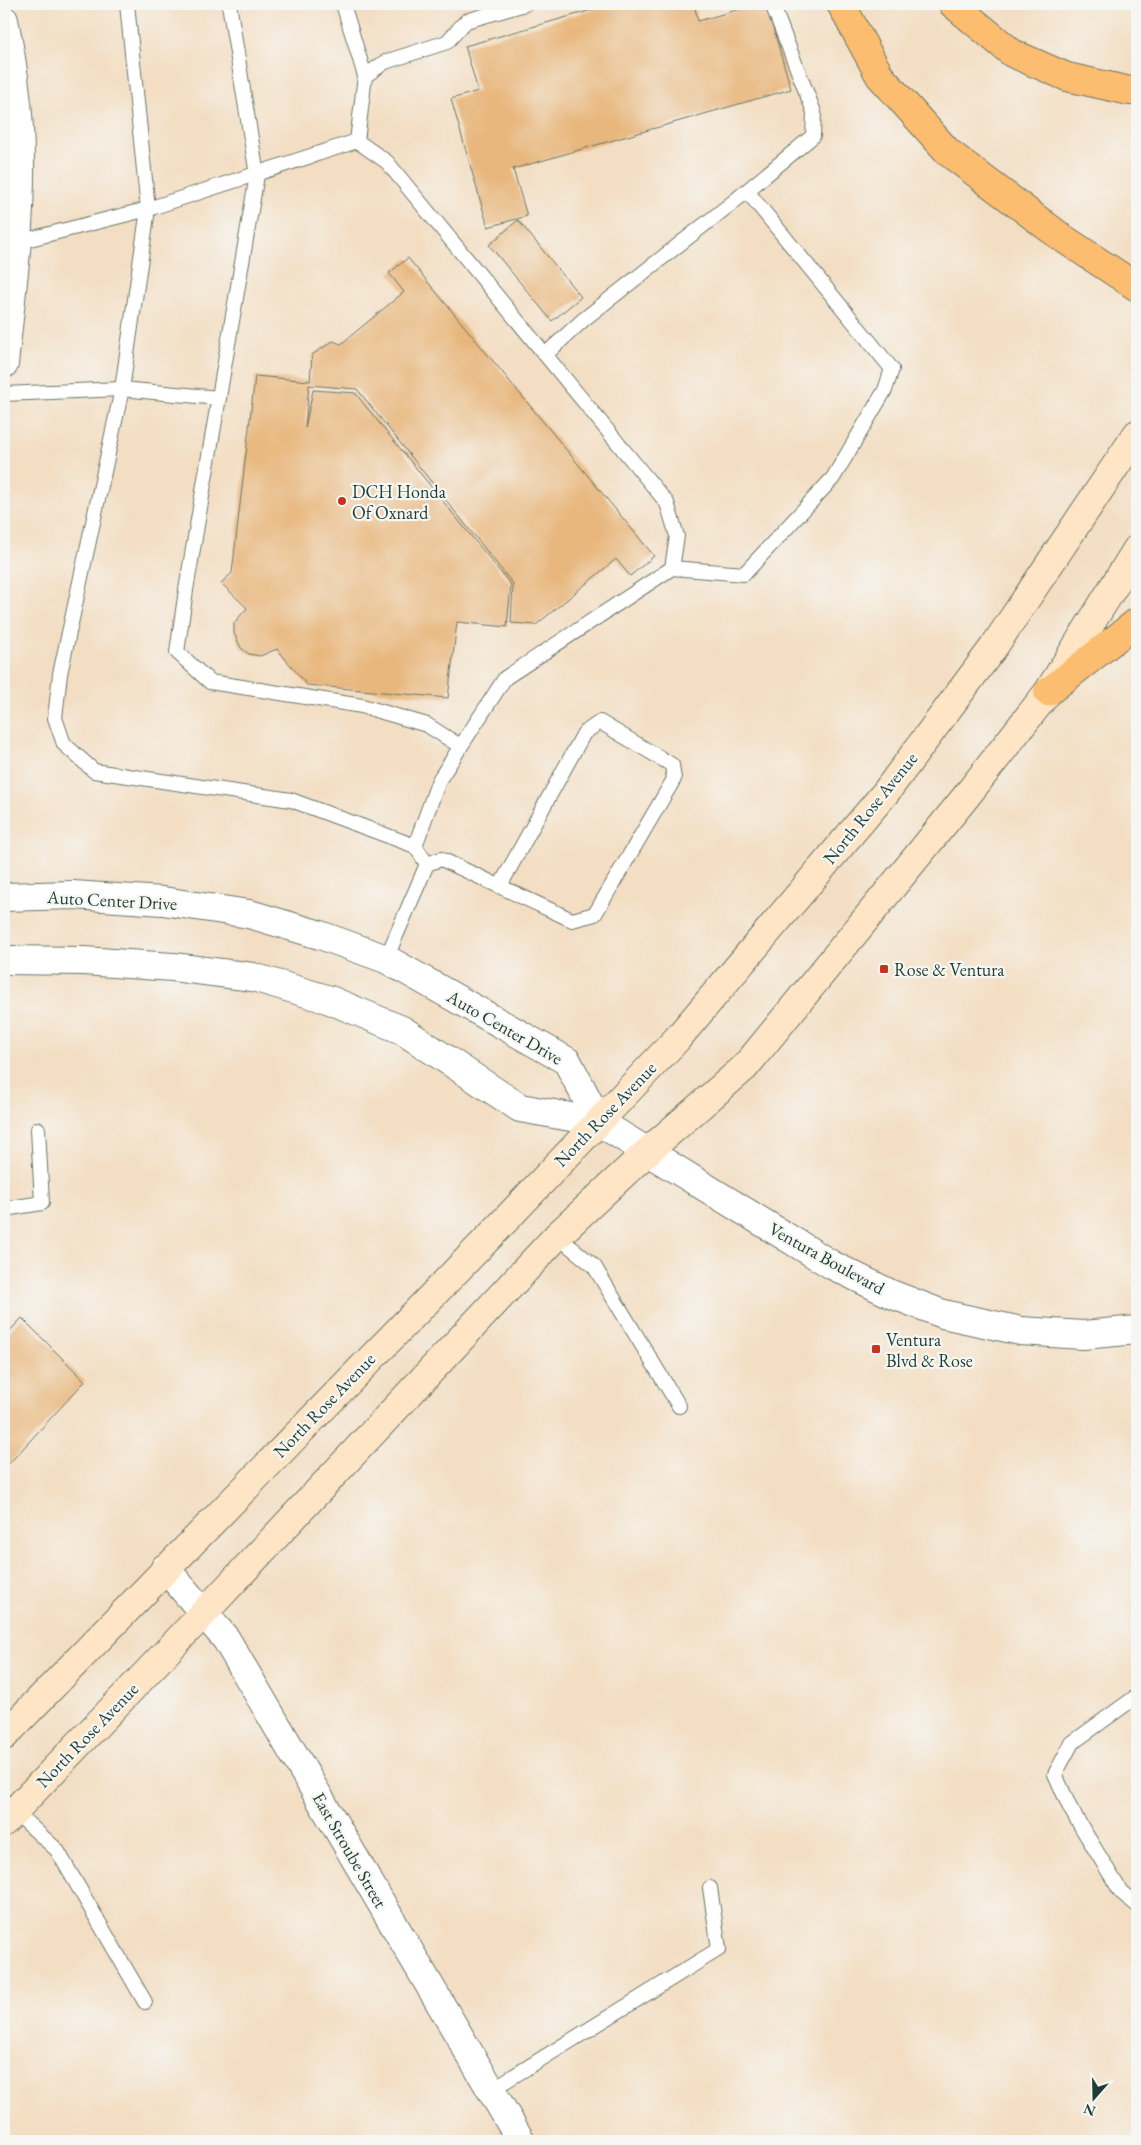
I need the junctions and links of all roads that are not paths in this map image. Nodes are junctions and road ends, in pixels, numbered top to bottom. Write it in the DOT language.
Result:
graph roads {
  1 [pos="127,4"];
  2 [pos="228,4"];
  3 [pos="343,4"];
  4 [pos="525,4"];
  5 [pos="772,4"];
  6 [pos="841,4"];
  7 [pos="953,4"];
  8 [pos="4,20"];
  9 [pos="365,76"];
  10 [pos="1137,91"];
  11 [pos="357,141"];
  12 [pos="257,174"];
  13 [pos="747,191"];
  14 [pos="148,209"];
  15 [pos="11,241"];
  16 [pos="1137,287"];
  17 [pos="546,354"];
  18 [pos="4,364"];
  19 [pos="122,389"];
  20 [pos="4,394"];
  21 [pos="219,398"];
  22 [pos="1137,434"];
  23 [pos="1137,549"];
  24 [pos="672,568"];
  25 [pos="1137,622"];
  26 [pos="1048,692"];
  27 [pos="460,746"];
  28 [pos="415,846"];
  29 [pos="427,864"];
  30 [pos="500,886"];
  31 [pos="4,898"];
  32 [pos="386,959"];
  33 [pos="4,960"];
  34 [pos="598,1122"];
  35 [pos="38,1129"];
  36 [pos="647,1152"];
  37 [pos="4,1209"];
  38 [pos="557,1236"];
  39 [pos="1137,1330"];
  40 [pos="679,1406"];
  41 [pos="165,1568"];
  42 [pos="204,1613"];
  43 [pos="1137,1696"];
  44 [pos="4,1736"];
  45 [pos="9,1816"];
  46 [pos="710,1888"];
  47 [pos="1137,1905"];
  48 [pos="145,2002"];
  49 [pos="491,2090"];
  50 [pos="521,2141"];
  1 -- 14 [label="lane"];
  2 -- 12 [label="lane"];
  3 -- 9 [label="lane"];
  4 -- 9 [label="lane"];
  5 -- 13 [label="lane"];
  6 -- 16 [label="highway"];
  7 -- 10 [label="highway"];
  8 -- 15 [label="street"];
  9 -- 11 [label="lane"];
  11 -- 12 [label="lane"];
  11 -- 17 [label="lane"];
  12 -- 14 [label="lane"];
  12 -- 21 [label="lane"];
  13 -- 17 [label="lane"];
  13 -- 24 [label="lane"];
  14 -- 15 [label="lane"];
  14 -- 19 [label="lane"];
  15 -- 18 [label="street"];
  17 -- 24 [label="lane"];
  19 -- 20 [label="lane"];
  19 -- 21 [label="lane"];
  19 -- 28 [label="lane"];
  21 -- 27 [label="lane"];
  22 -- 34 [label="main road, North Rose Avenue"];
  23 -- 26 [label="main road, North Rose Avenue"];
  24 -- 27 [label="lane"];
  25 -- 26 [label="highway"];
  26 -- 36 [label="main road, North Rose Avenue"];
  27 -- 28 [label="lane"];
  28 -- 29 [label="lane"];
  29 -- 30 [label="lane"];
  29 -- 32 [label="lane"];
  30 -- 30 [label="lane"];
  31 -- 32 [label="street, Auto Center Drive"];
  32 -- 34 [label="street, Auto Center Drive"];
  33 -- 34 [label="street"];
  34 -- 36 [label="street, Ventura Boulevard"];
  34 -- 41 [label="main road, North Rose Avenue"];
  35 -- 37 [label="lane"];
  36 -- 38 [label="main road, North Rose Avenue"];
  36 -- 39 [label="street, Ventura Boulevard"];
  38 -- 40 [label="lane"];
  38 -- 42 [label="main road, North Rose Avenue"];
  41 -- 42 [label="street, East Stroube Street"];
  41 -- 44 [label="main road, North Rose Avenue"];
  42 -- 45 [label="main road, North Rose Avenue"];
  42 -- 49 [label="street, East Stroube Street"];
  43 -- 47 [label="lane"];
  45 -- 48 [label="lane"];
  46 -- 49 [label="lane"];
  49 -- 50 [label="street, East Stroube Street"];
}
